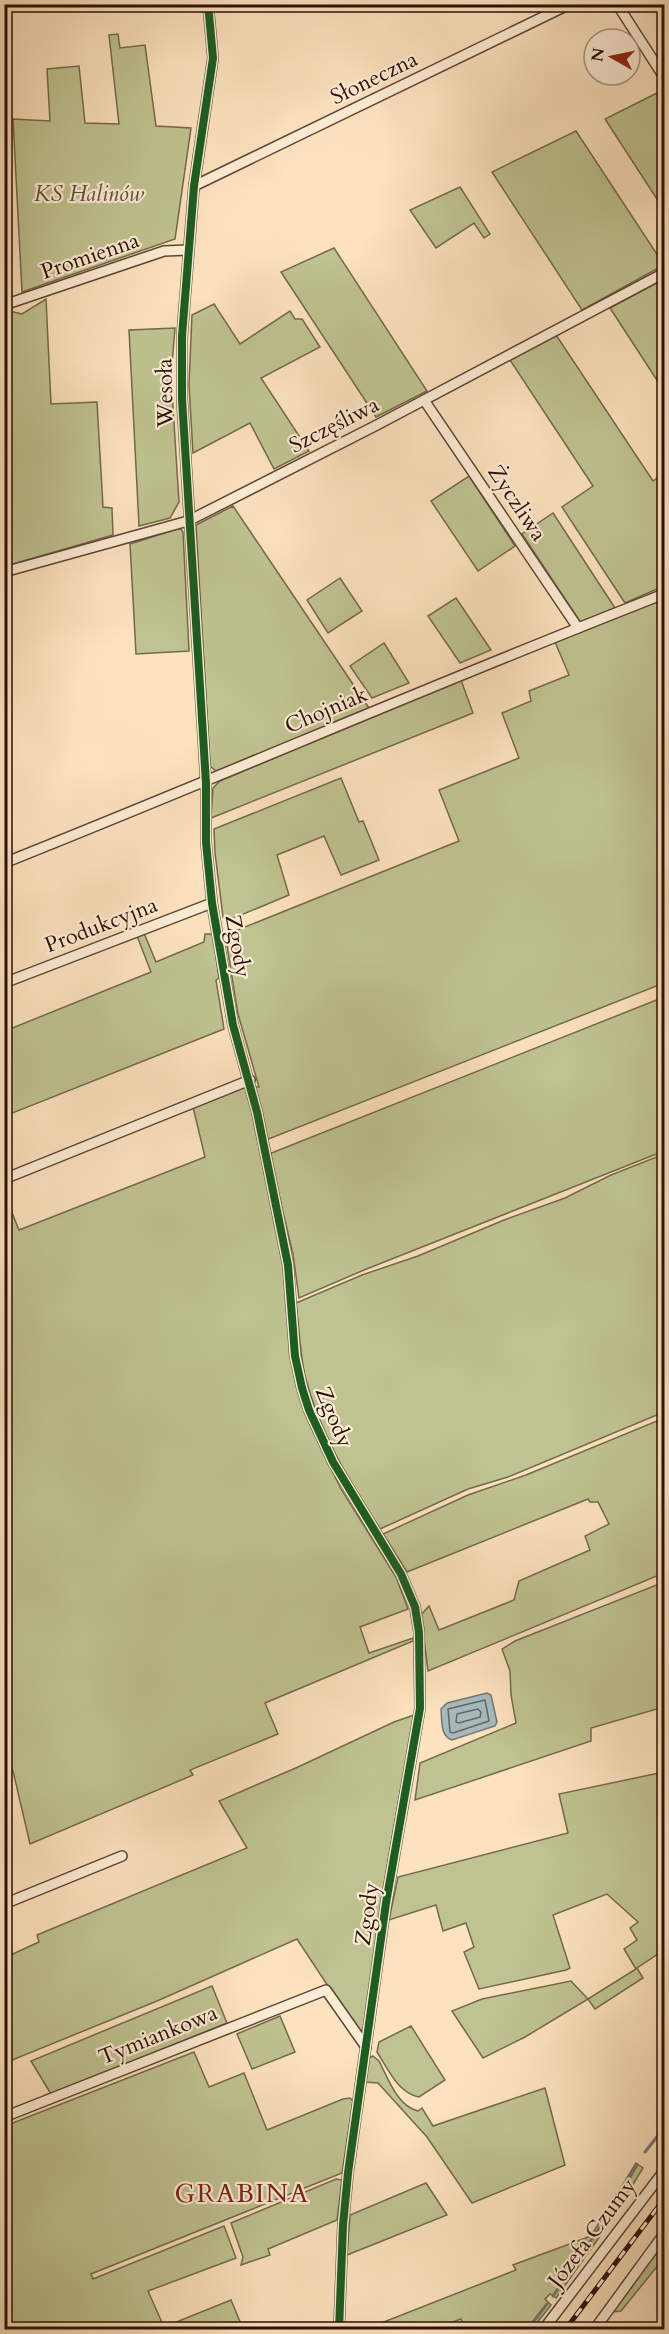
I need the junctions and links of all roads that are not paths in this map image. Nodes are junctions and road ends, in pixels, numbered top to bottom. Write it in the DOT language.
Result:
graph roads {
  1 [pos="208,4"];
  2 [pos="570,4"];
  3 [pos="617,4"];
  4 [pos="664,77"];
  5 [pos="194,186"];
  6 [pos="188,250"];
  7 [pos="664,273"];
  8 [pos="4,305"];
  9 [pos="424,400"];
  10 [pos="188,521"];
  11 [pos="4,572"];
  12 [pos="664,594"];
  13 [pos="578,628"];
  14 [pos="206,783"];
  15 [pos="4,863"];
  16 [pos="212,903"];
  17 [pos="4,983"];
  18 [pos="250,1080"];
  19 [pos="4,1179"];
  20 [pos="122,1856"];
  21 [pos="4,1904"];
  22 [pos="366,2047"];
  23 [pos="4,2117"];
  24 [pos="664,2171"];
  25 [pos="664,2234"];
  26 [pos="339,2330"];
  27 [pos="543,2330"];
  28 [pos="594,2330"];
  1 -- 5 [label="street, Wesoła"];
  2 -- 5 [label="street, Słoneczna"];
  3 -- 4 [label="street"];
  5 -- 6 [label="street, Wesoła"];
  6 -- 8 [label="street, Promienna"];
  6 -- 10 [label="street, Wesoła"];
  7 -- 9 [label="street, Szczęśliwa"];
  9 -- 10 [label="street, Szczęśliwa"];
  9 -- 13 [label="street, Życzliwa"];
  10 -- 11 [label="street, Szczęśliwa"];
  10 -- 14 [label="street, Wesoła"];
  12 -- 13 [label="street, Chojniak"];
  13 -- 14 [label="street, Chojniak"];
  14 -- 15 [label="street, Chojniak"];
  14 -- 16 [label="street, Zgody"];
  16 -- 17 [label="street, Produkcyjna"];
  16 -- 18 [label="street, Zgody"];
  18 -- 19 [label="street"];
  18 -- 22 [label="street, Zgody"];
  20 -- 21 [label="street"];
  22 -- 23 [label="street, Tymiankowa"];
  22 -- 26 [label="street, Zgody"];
  24 -- 27 [label="street, Józefa Czumy"];
  25 -- 28 [label="street"];
}
